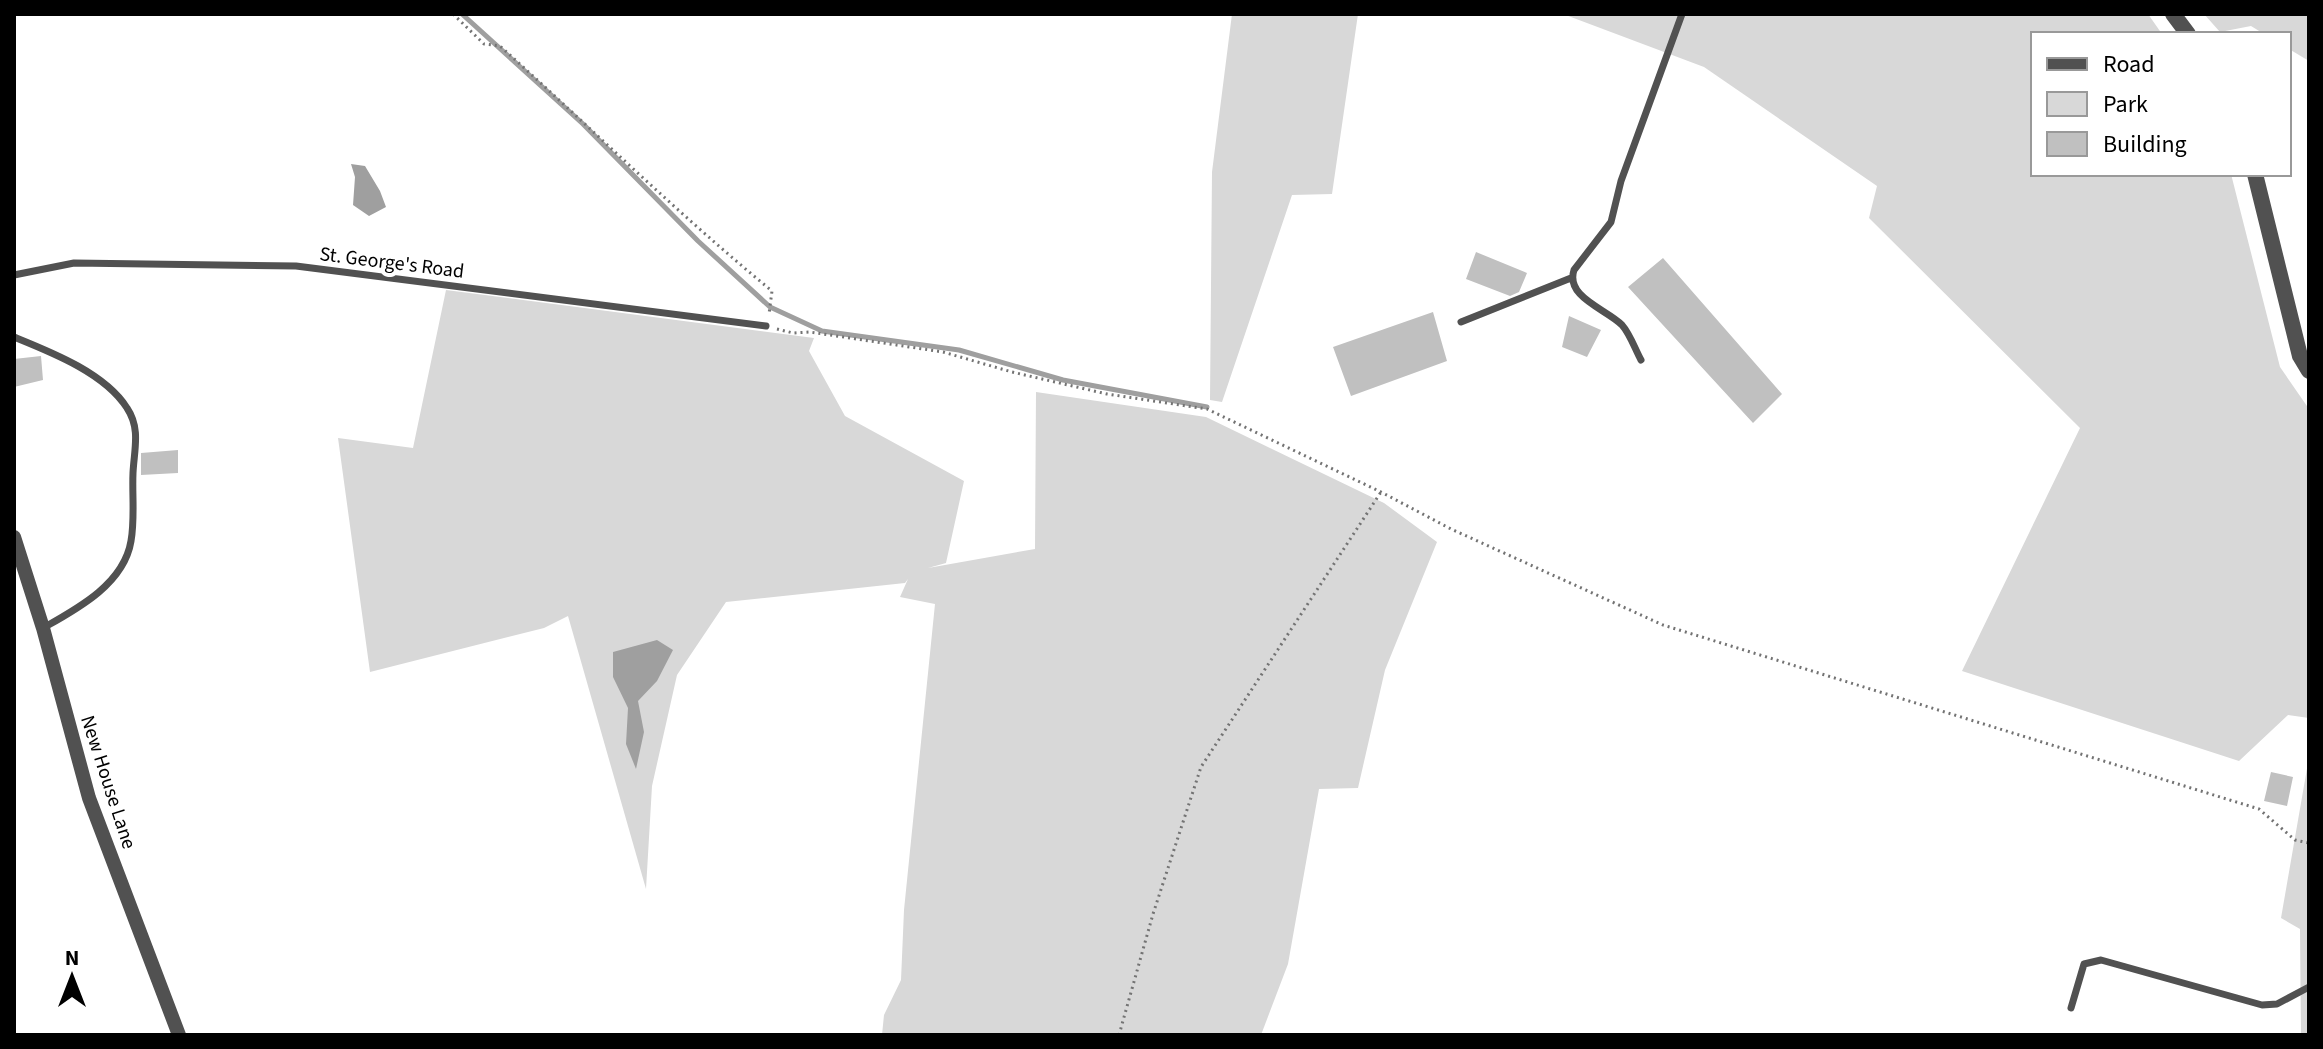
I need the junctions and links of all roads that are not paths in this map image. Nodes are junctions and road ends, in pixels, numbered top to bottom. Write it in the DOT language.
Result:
graph roads {
  1 [pos="1682,14"];
  2 [pos="2173,14"];
  3 [pos="2186,32"];
  4 [pos="2255,176"];
  5 [pos="14,275"];
  6 [pos="1571,278"];
  7 [pos="1461,322"];
  8 [pos="766,326"];
  9 [pos="14,337"];
  10 [pos="1641,360"];
  11 [pos="2309,371"];
  12 [pos="14,537"];
  13 [pos="43,628"];
  14 [pos="2309,987"];
  15 [pos="2071,1008"];
  16 [pos="179,1035"];
  1 -- 6 [label="lane"];
  2 -- 3 [label="street"];
  4 -- 11 [label="street"];
  5 -- 8 [label="lane, St. George's Road"];
  6 -- 7 [label="lane"];
  6 -- 10 [label="lane"];
  9 -- 13 [label="lane"];
  12 -- 13 [label="street, New House Lane"];
  13 -- 16 [label="street, New House Lane"];
  14 -- 15 [label="lane"];
}
